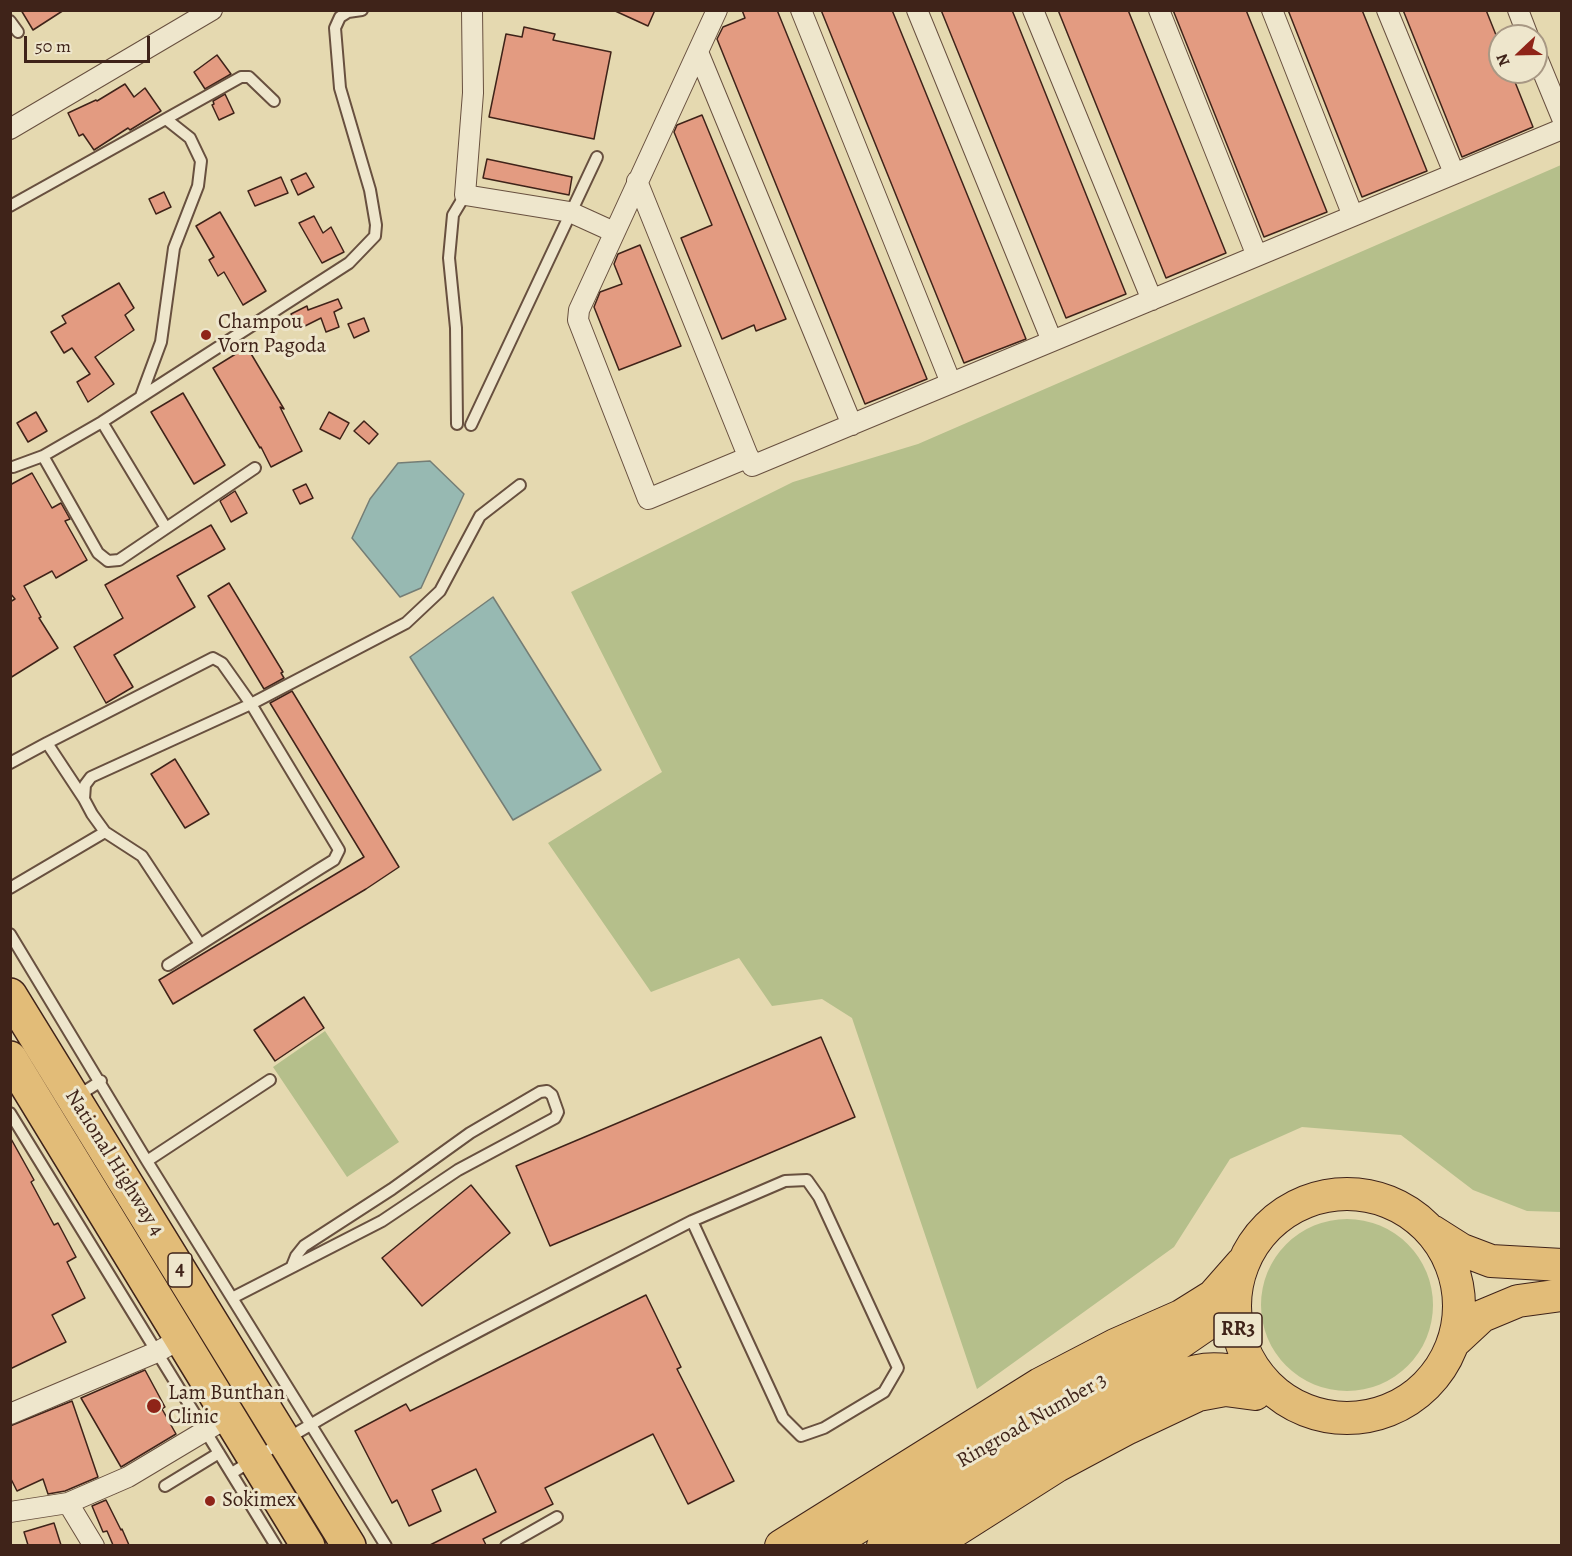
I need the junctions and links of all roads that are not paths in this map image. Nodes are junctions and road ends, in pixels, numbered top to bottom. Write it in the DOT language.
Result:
graph roads {
  1 [pos="212,10"];
  2 [pos="362,10"];
  3 [pos="472,10"];
  4 [pos="717,10"];
  5 [pos="801,10"];
  6 [pos="917,10"];
  7 [pos="1033,10"];
  8 [pos="1159,10"];
  9 [pos="1272,10"];
  10 [pos="1388,10"];
  11 [pos="10,21"];
  12 [pos="18,32"];
  13 [pos="698,52"];
  14 [pos="1548,84"];
  15 [pos="274,101"];
  16 [pos="1562,118"];
  17 [pos="166,119"];
  18 [pos="10,129"];
  19 [pos="1562,129"];
  20 [pos="597,157"];
  21 [pos="1454,173"];
  22 [pos="637,182"];
  23 [pos="465,195"];
  24 [pos="10,206"];
  25 [pos="570,212"];
  26 [pos="1353,216"];
  27 [pos="614,232"];
  28 [pos="1257,256"];
  29 [pos="1152,300"];
  30 [pos="1052,341"];
  31 [pos="951,383"];
  32 [pos="141,396"];
  33 [pos="102,422"];
  34 [pos="457,424"];
  35 [pos="471,425"];
  36 [pos="852,425"];
  37 [pos="43,456"];
  38 [pos="749,457"];
  39 [pos="11,467"];
  40 [pos="255,468"];
  41 [pos="520,485"];
  42 [pos="166,528"];
  43 [pos="251,704"];
  44 [pos="47,743"];
  45 [pos="10,763"];
  46 [pos="84,799"];
  47 [pos="105,832"];
  48 [pos="10,888"];
  49 [pos="10,934"];
  50 [pos="200,944"];
  51 [pos="168,964"];
  52 [pos="10,994"];
  53 [pos="10,1058"];
  54 [pos="270,1080"];
  55 [pos="87,1089"];
  56 [pos="10,1113"];
  57 [pos="147,1161"];
  58 [pos="692,1221"];
  59 [pos="1429,1229"];
  60 [pos="1243,1263"];
  61 [pos="1562,1265"];
  62 [pos="292,1266"];
  63 [pos="1562,1295"];
  64 [pos="232,1298"];
  65 [pos="1235,1298"];
  66 [pos="1454,1342"];
  67 [pos="170,1345"];
  68 [pos="1260,1377"];
  69 [pos="1285,1400"];
  70 [pos="10,1414"];
  71 [pos="218,1423"];
  72 [pos="298,1432"];
  73 [pos="219,1453"];
  74 [pos="243,1466"];
  75 [pos="971,1473"];
  76 [pos="165,1486"];
  77 [pos="68,1503"];
  78 [pos="10,1512"];
  79 [pos="557,1517"];
  80 [pos="94,1545"];
  81 [pos="276,1545"];
  82 [pos="308,1545"];
  83 [pos="349,1545"];
  84 [pos="386,1545"];
  85 [pos="506,1545"];
  86 [pos="781,1545"];
  87 [pos="828,1545"];
  88 [pos="883,1545"];
  89 [pos="931,1545"];
  1 -- 18 [label="street"];
  2 -- 32 [label="lane"];
  3 -- 23 [label="street"];
  4 -- 13 [label="street"];
  5 -- 31 [label="street"];
  6 -- 30 [label="street"];
  7 -- 29 [label="street"];
  8 -- 28 [label="street"];
  9 -- 26 [label="street"];
  10 -- 21 [label="street"];
  11 -- 12 [label="lane"];
  13 -- 22 [label="street"];
  13 -- 36 [label="street"];
  14 -- 16 [label="street"];
  15 -- 17 [label="lane"];
  17 -- 24 [label="lane"];
  17 -- 32 [label="lane"];
  19 -- 21 [label="street"];
  20 -- 25 [label="lane"];
  21 -- 26 [label="street"];
  22 -- 27 [label="street"];
  22 -- 38 [label="street"];
  23 -- 25 [label="street"];
  23 -- 34 [label="lane"];
  25 -- 27 [label="street"];
  25 -- 35 [label="lane"];
  26 -- 28 [label="street"];
  27 -- 38 [label="street"];
  28 -- 29 [label="street"];
  29 -- 30 [label="street"];
  30 -- 31 [label="street"];
  31 -- 36 [label="street"];
  32 -- 33 [label="lane"];
  33 -- 37 [label="lane"];
  33 -- 42 [label="lane"];
  36 -- 38 [label="street"];
  37 -- 39 [label="lane"];
  37 -- 42 [label="lane"];
  40 -- 42 [label="lane"];
  41 -- 43 [label="lane"];
  43 -- 44 [label="lane"];
  43 -- 46 [label="lane"];
  43 -- 50 [label="lane"];
  44 -- 45 [label="lane"];
  44 -- 46 [label="lane"];
  46 -- 47 [label="lane"];
  47 -- 48 [label="lane"];
  47 -- 50 [label="lane"];
  49 -- 55 [label="lane"];
  50 -- 51 [label="lane"];
  52 -- 55 [label="highway, National Highway 4 / 4"];
  53 -- 67 [label="highway, National Highway 4 / 4"];
  54 -- 57 [label="lane"];
  55 -- 57 [label="lane"];
  55 -- 72 [label="highway, National Highway 4 / 4"];
  56 -- 67 [label="lane"];
  57 -- 64 [label="lane"];
  58 -- 58 [label="lane"];
  58 -- 72 [label="lane"];
  59 -- 60 [label="main road, RR3"];
  59 -- 61 [label="main road, RR3"];
  59 -- 66 [label="main road, RR3"];
  60 -- 65 [label="main road, RR3"];
  60 -- 86 [label="main road"];
  62 -- 62 [label="lane"];
  62 -- 64 [label="lane"];
  63 -- 66 [label="main road, RR3"];
  64 -- 72 [label="lane"];
  65 -- 68 [label="main road, RR3"];
  65 -- 75 [label="main road, Ringroad Number 3 / RR3"];
  66 -- 69 [label="main road, RR3"];
  67 -- 70 [label="street"];
  67 -- 71 [label="highway, National Highway 4 / 4"];
  68 -- 69 [label="main road, RR3"];
  68 -- 75 [label="main road, Ringroad Number 3 / RR3"];
  69 -- 89 [label="main road"];
  71 -- 73 [label="lane"];
  71 -- 74 [label="highway, National Highway 4 / 4"];
  71 -- 77 [label="street"];
  72 -- 74 [label="lane"];
  72 -- 83 [label="highway, National Highway 4 / 4"];
  72 -- 84 [label="lane"];
  73 -- 74 [label="lane"];
  73 -- 76 [label="lane"];
  74 -- 81 [label="lane"];
  74 -- 82 [label="highway, National Highway 4 / 4"];
  75 -- 87 [label="main road, Ringroad Number 3 / RR3"];
  75 -- 88 [label="main road, Ringroad Number 3 / RR3"];
  77 -- 78 [label="street"];
  77 -- 80 [label="street"];
  79 -- 85 [label="lane"];
}
